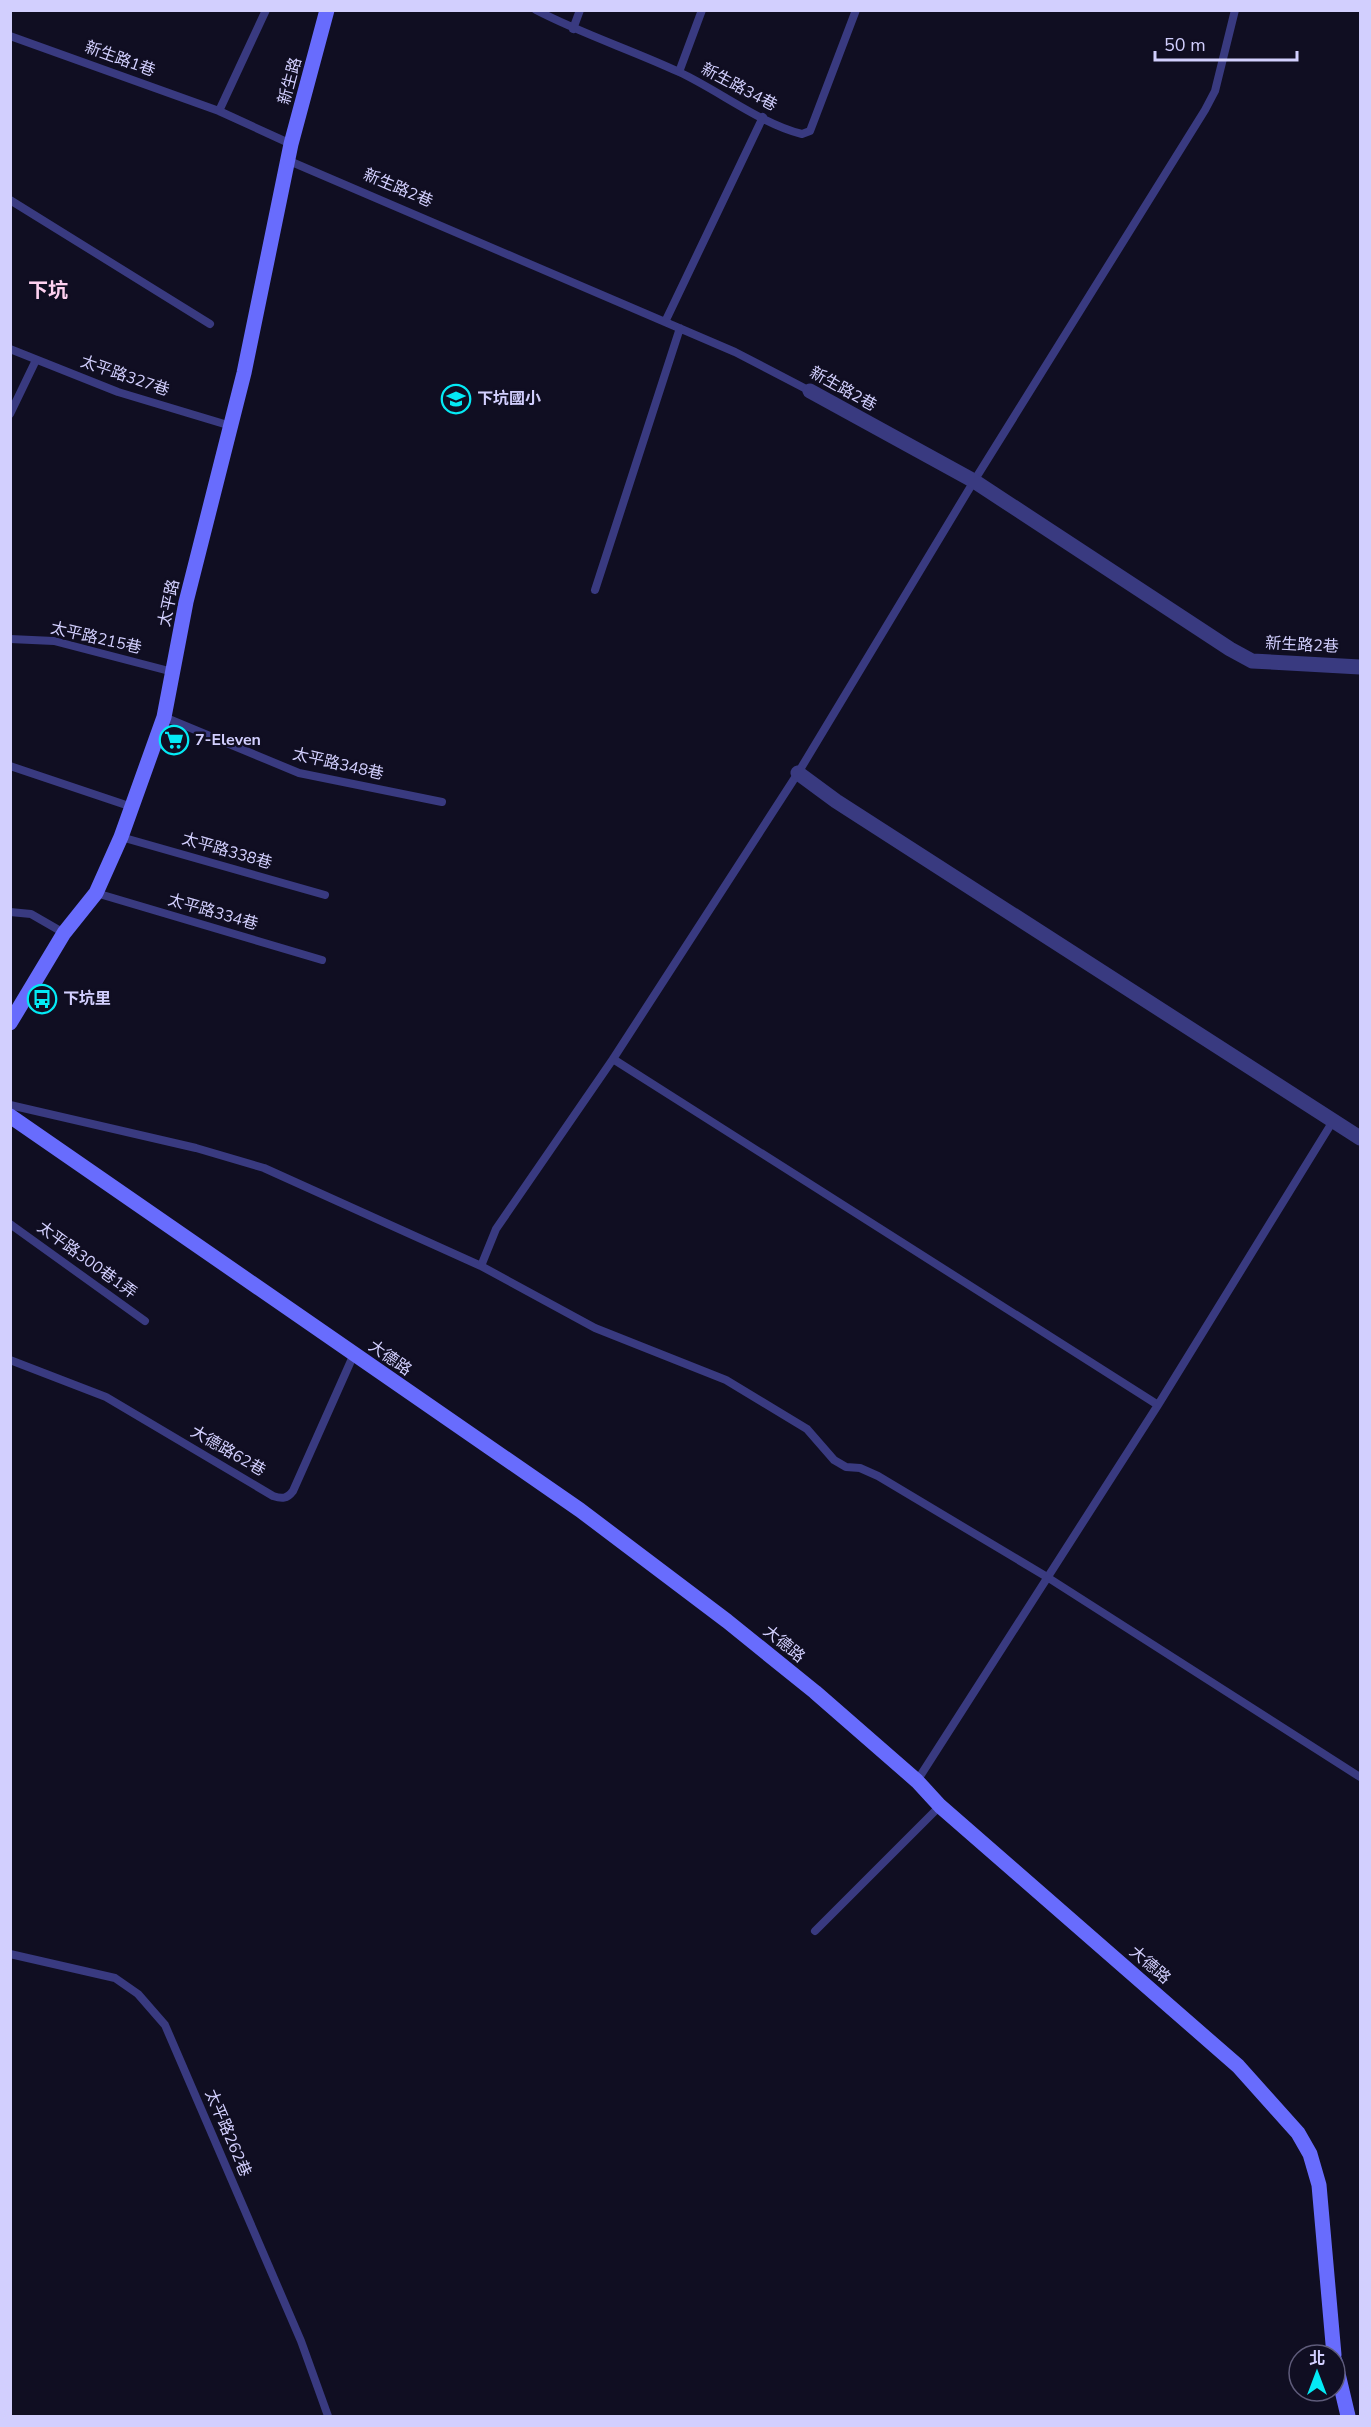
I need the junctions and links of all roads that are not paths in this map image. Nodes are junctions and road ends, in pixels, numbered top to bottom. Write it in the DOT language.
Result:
graph roads {
  1 [pos="266,10"];
  2 [pos="327,10"];
  3 [pos="536,10"];
  4 [pos="580,10"];
  5 [pos="702,10"];
  6 [pos="856,10"];
  7 [pos="1235,10"];
  8 [pos="573,29"];
  9 [pos="10,36"];
  10 [pos="680,72"];
  11 [pos="219,111"];
  12 [pos="763,117"];
  13 [pos="291,144"];
  14 [pos="287,160"];
  15 [pos="10,200"];
  16 [pos="665,322"];
  17 [pos="210,324"];
  18 [pos="680,328"];
  19 [pos="10,349"];
  20 [pos="36,360"];
  21 [pos="810,391"];
  22 [pos="10,414"];
  23 [pos="231,426"];
  24 [pos="974,482"];
  25 [pos="595,590"];
  26 [pos="10,639"];
  27 [pos="1360,667"];
  28 [pos="173,672"];
  29 [pos="164,717"];
  30 [pos="10,766"];
  31 [pos="798,773"];
  32 [pos="442,802"];
  33 [pos="132,807"];
  34 [pos="121,837"];
  35 [pos="96,893"];
  36 [pos="325,895"];
  37 [pos="10,912"];
  38 [pos="64,933"];
  39 [pos="322,960"];
  40 [pos="10,1023"];
  41 [pos="613,1059"];
  42 [pos="10,1105"];
  43 [pos="10,1116"];
  44 [pos="1333,1120"];
  45 [pos="1360,1138"];
  46 [pos="10,1224"];
  47 [pos="481,1266"];
  48 [pos="145,1321"];
  49 [pos="354,1354"];
  50 [pos="10,1360"];
  51 [pos="1158,1405"];
  52 [pos="1047,1577"];
  53 [pos="1360,1777"];
  54 [pos="917,1781"];
  55 [pos="940,1806"];
  56 [pos="815,1931"];
  57 [pos="10,1954"];
  58 [pos="1333,2343"];
  59 [pos="328,2416"];
  1 -- 11 [label="lane"];
  2 -- 13 [label="street, 新生路"];
  3 -- 8 [label="lane, 新生路34巷"];
  4 -- 8 [label="lane"];
  5 -- 10 [label="lane"];
  6 -- 12 [label="lane, 新生路34巷"];
  7 -- 24 [label="lane"];
  8 -- 10 [label="lane, 新生路34巷"];
  9 -- 11 [label="lane, 新生路1巷"];
  10 -- 12 [label="lane, 新生路34巷"];
  11 -- 13 [label="lane, 新生路1巷"];
  12 -- 16 [label="lane"];
  13 -- 14 [label="street, 新生路"];
  14 -- 16 [label="lane, 新生路2巷"];
  14 -- 23 [label="street, 太平路"];
  15 -- 17 [label="lane"];
  16 -- 18 [label="lane, 新生路2巷"];
  18 -- 21 [label="lane, 新生路2巷"];
  18 -- 25 [label="lane"];
  19 -- 20 [label="lane, 太平路327巷"];
  20 -- 22 [label="lane"];
  20 -- 23 [label="lane, 太平路327巷"];
  21 -- 24 [label="street, 新生路2巷"];
  23 -- 28 [label="street, 太平路"];
  24 -- 27 [label="street, 新生路2巷"];
  24 -- 31 [label="lane"];
  26 -- 28 [label="lane, 太平路215巷"];
  28 -- 29 [label="street, 太平路"];
  29 -- 32 [label="lane, 太平路348巷"];
  29 -- 33 [label="street, 太平路"];
  30 -- 33 [label="lane"];
  31 -- 41 [label="lane"];
  31 -- 44 [label="street"];
  33 -- 34 [label="street, 太平路"];
  34 -- 35 [label="street, 太平路"];
  34 -- 36 [label="lane, 太平路338巷"];
  35 -- 38 [label="street, 太平路"];
  35 -- 39 [label="lane, 太平路334巷"];
  37 -- 38 [label="lane"];
  38 -- 40 [label="street, 太平路"];
  41 -- 47 [label="lane"];
  41 -- 51 [label="lane"];
  42 -- 47 [label="lane"];
  43 -- 49 [label="street, 大德路"];
  44 -- 45 [label="street"];
  44 -- 51 [label="lane"];
  46 -- 48 [label="lane, 太平路300巷1弄"];
  47 -- 52 [label="lane"];
  49 -- 50 [label="lane, 大德路62巷"];
  49 -- 54 [label="street, 大德路"];
  51 -- 52 [label="lane"];
  52 -- 53 [label="lane"];
  52 -- 54 [label="lane"];
  54 -- 55 [label="street, 大德路"];
  55 -- 56 [label="lane"];
  55 -- 58 [label="street, 大德路"];
  57 -- 59 [label="lane, 太平路262巷"];
}
